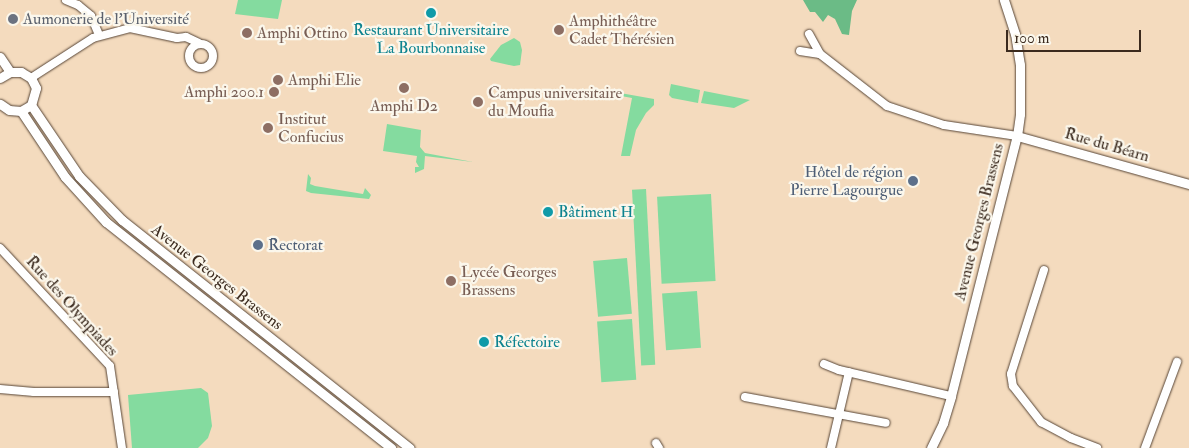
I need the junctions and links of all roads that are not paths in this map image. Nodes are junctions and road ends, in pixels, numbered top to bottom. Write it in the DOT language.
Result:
graph roads {
  1 [pos="66,0"];
  2 [pos="1004,0"];
  3 [pos="810,34"];
  4 [pos="98,35"];
  5 [pos="177,38"];
  6 [pos="199,43"];
  7 [pos="191,48"];
  8 [pos="800,52"];
  9 [pos="820,54"];
  10 [pos="0,57"];
  11 [pos="10,72"];
  12 [pos="0,78"];
  13 [pos="31,78"];
  14 [pos="31,105"];
  15 [pos="1,107"];
  16 [pos="21,110"];
  17 [pos="1017,136"];
  18 [pos="1189,184"];
  19 [pos="0,248"];
  20 [pos="1044,270"];
  21 [pos="1177,362"];
  22 [pos="824,364"];
  23 [pos="849,372"];
  24 [pos="0,389"];
  25 [pos="114,392"];
  26 [pos="951,396"];
  27 [pos="745,397"];
  28 [pos="838,415"];
  29 [pos="886,423"];
  30 [pos="122,448"];
  31 [pos="391,448"];
  32 [pos="410,448"];
  33 [pos="831,448"];
  34 [pos="931,448"];
  35 [pos="1097,448"];
  36 [pos="1144,448"];
  1 -- 4 [label="street"];
  2 -- 17 [label="street, Avenue Georges Brassens"];
  3 -- 9 [label="street"];
  4 -- 5 [label="street"];
  4 -- 13 [label="street"];
  5 -- 6 [label="street"];
  5 -- 7 [label="street"];
  6 -- 7 [label="street"];
  6 -- 7 [label="street"];
  8 -- 9 [label="street"];
  9 -- 17 [label="street"];
  10 -- 11 [label="street"];
  11 -- 12 [label="street"];
  11 -- 13 [label="street"];
  13 -- 14 [label="street"];
  14 -- 16 [label="street"];
  14 -- 32 [label="street, Avenue Georges Brassens"];
  15 -- 16 [label="street"];
  16 -- 31 [label="street, Avenue Georges Brassens"];
  17 -- 18 [label="street, Rue du Béarn"];
  17 -- 26 [label="street, Avenue Georges Brassens"];
  19 -- 25 [label="street, Rue des Olympiades"];
  20 -- 35 [label="street"];
  21 -- 36 [label="street"];
  22 -- 23 [label="street"];
  23 -- 26 [label="street"];
  23 -- 28 [label="street"];
  24 -- 25 [label="street"];
  25 -- 30 [label="street, Rue des Olympiades"];
  26 -- 34 [label="street, Avenue Georges Brassens"];
  27 -- 28 [label="street"];
  28 -- 29 [label="street"];
  28 -- 33 [label="street"];
}
